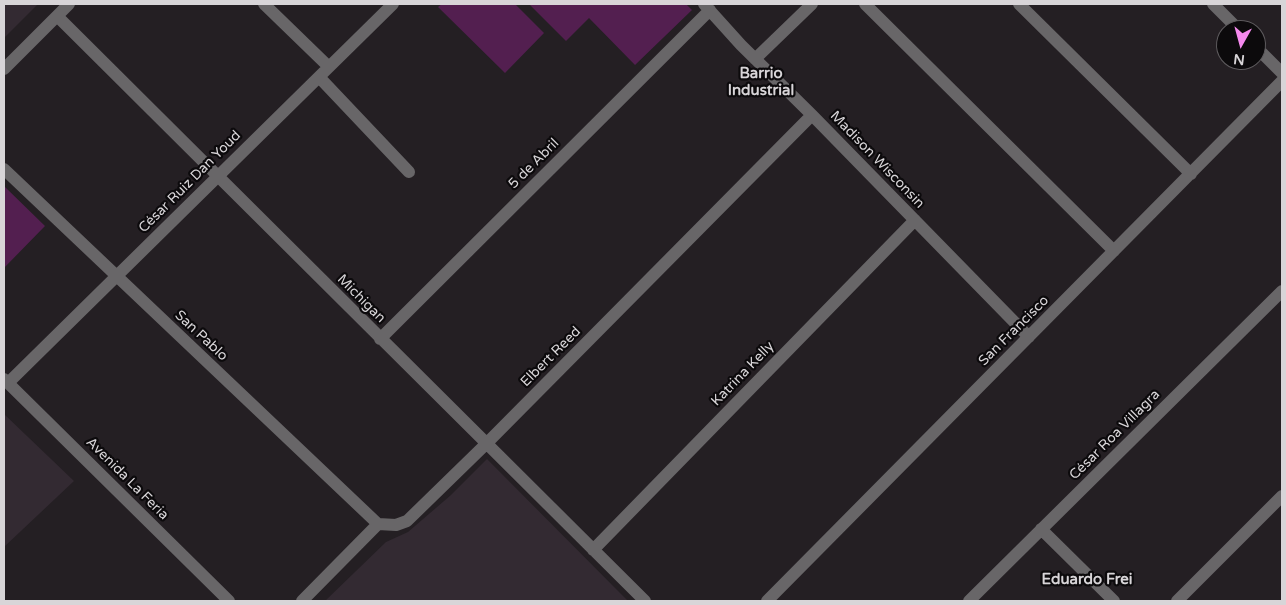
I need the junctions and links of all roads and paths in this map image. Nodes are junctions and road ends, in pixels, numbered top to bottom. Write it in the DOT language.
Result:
graph roads {
  1 [pos="70,4"];
  2 [pos="264,4"];
  3 [pos="393,4"];
  4 [pos="812,4"];
  5 [pos="865,4"];
  6 [pos="1019,4"];
  7 [pos="1213,4"];
  8 [pos="707,7"];
  9 [pos="57,16"];
  10 [pos="1229,20"];
  11 [pos="1266,57"];
  12 [pos="755,59"];
  13 [pos="329,67"];
  14 [pos="4,69"];
  15 [pos="1282,73"];
  16 [pos="319,77"];
  17 [pos="1282,81"];
  18 [pos="812,115"];
  19 [pos="4,169"];
  20 [pos="409,172"];
  21 [pos="1191,174"];
  22 [pos="218,176"];
  23 [pos="914,220"];
  24 [pos="1114,251"];
  25 [pos="116,276"];
  26 [pos="1282,291"];
  27 [pos="1029,337"];
  28 [pos="380,339"];
  29 [pos="6,381"];
  30 [pos="486,444"];
  31 [pos="1282,496"];
  32 [pos="378,524"];
  33 [pos="1041,528"];
  34 [pos="593,550"];
  35 [pos="229,601"];
  36 [pos="302,601"];
  37 [pos="645,601"];
  38 [pos="767,601"];
  39 [pos="969,601"];
  40 [pos="1114,601"];
  41 [pos="1177,601"];
  1 -- 9 [label="street"];
  2 -- 13 [label="street"];
  3 -- 13 [label="street, César Ruiz Dan Youd"];
  4 -- 12 [label="street"];
  5 -- 24 [label="street"];
  6 -- 21 [label="street"];
  7 -- 10 [label="street"];
  8 -- 12 [label="street, Madison Wisconsin"];
  8 -- 28 [label="street, 5 de Abril"];
  9 -- 14 [label="street"];
  9 -- 22 [label="street, Michigan"];
  11 -- 15 [label="street"];
  12 -- 18 [label="street, Madison Wisconsin"];
  13 -- 16 [label="street, César Ruiz Dan Youd"];
  16 -- 20 [label="street"];
  16 -- 22 [label="street, César Ruiz Dan Youd"];
  17 -- 21 [label="street, San Francisco"];
  18 -- 23 [label="street, Madison Wisconsin"];
  18 -- 30 [label="street, Elbert Reed"];
  19 -- 25 [label="street, San Pablo"];
  21 -- 24 [label="street, San Francisco"];
  22 -- 25 [label="street, César Ruiz Dan Youd"];
  22 -- 28 [label="street, Michigan"];
  23 -- 27 [label="street, Madison Wisconsin"];
  23 -- 34 [label="street, Katrina Kelly"];
  24 -- 27 [label="street, San Francisco"];
  25 -- 29 [label="street, César Ruiz Dan Youd"];
  25 -- 32 [label="street, San Pablo"];
  26 -- 33 [label="street, César Roa Villagra"];
  27 -- 38 [label="street, San Francisco"];
  28 -- 30 [label="street, Michigan"];
  29 -- 35 [label="street, Avenida La Feria"];
  30 -- 32 [label="street, Elbert Reed"];
  30 -- 34 [label="street, Michigan"];
  31 -- 41 [label="street"];
  32 -- 36 [label="street"];
  33 -- 39 [label="street, César Roa Villagra"];
  33 -- 40 [label="street"];
  34 -- 37 [label="street, Michigan"];
}
